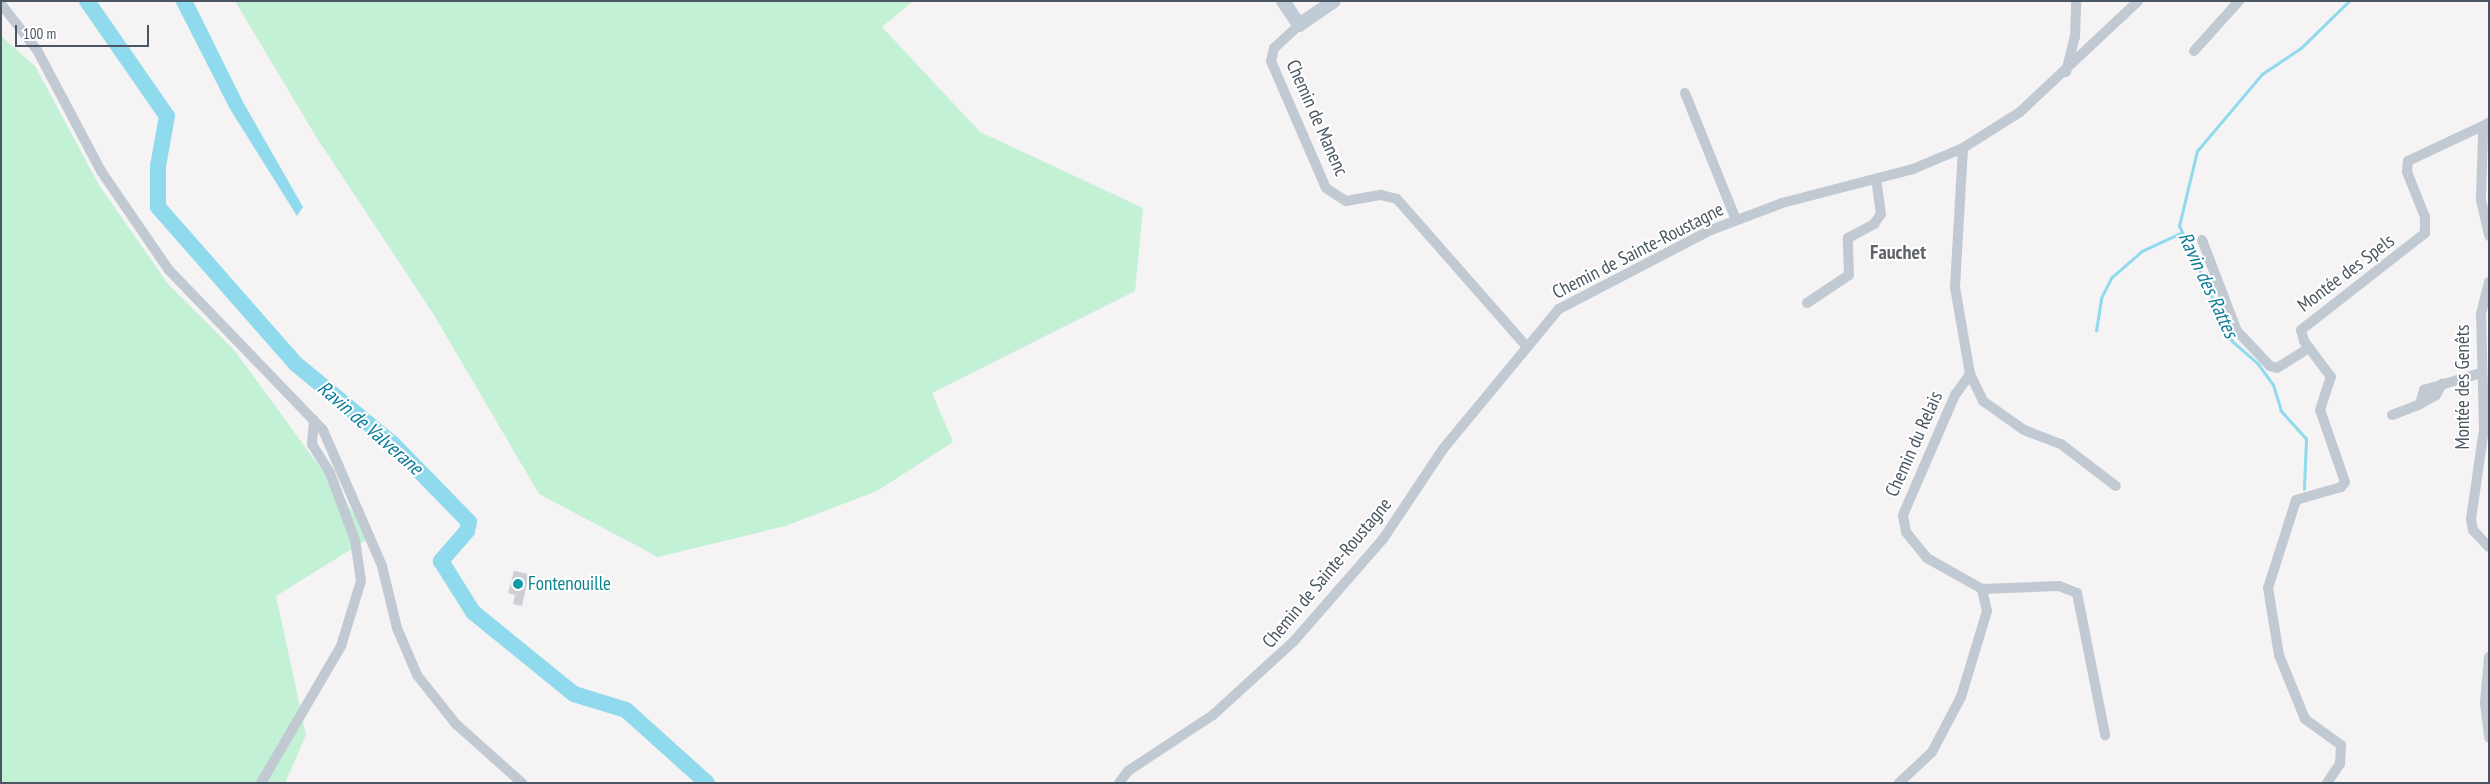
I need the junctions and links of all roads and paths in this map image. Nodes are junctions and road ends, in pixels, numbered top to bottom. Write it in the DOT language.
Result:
graph roads {
  1 [pos="1283,1"];
  2 [pos="1334,1"];
  3 [pos="2076,1"];
  4 [pos="2138,1"];
  5 [pos="2239,1"];
  6 [pos="1,4"];
  7 [pos="1299,25"];
  8 [pos="2194,51"];
  9 [pos="2066,73"];
  10 [pos="1686,93"];
  11 [pos="2488,124"];
  12 [pos="1963,148"];
  13 [pos="1876,180"];
  14 [pos="1736,220"];
  15 [pos="2489,236"];
  16 [pos="2202,240"];
  17 [pos="2489,282"];
  18 [pos="1807,303"];
  19 [pos="1526,346"];
  20 [pos="2309,348"];
  21 [pos="2481,373"];
  22 [pos="1970,374"];
  23 [pos="2392,415"];
  24 [pos="314,420"];
  25 [pos="2116,486"];
  26 [pos="2489,547"];
  27 [pos="1982,589"];
  28 [pos="2489,656"];
  29 [pos="2104,735"];
  30 [pos="2489,738"];
  31 [pos="2340,764"];
  32 [pos="261,783"];
  33 [pos="522,783"];
  34 [pos="1119,783"];
  35 [pos="1898,783"];
  36 [pos="2319,783"];
  37 [pos="2327,783"];
  1 -- 7 [label="street"];
  2 -- 7 [label="street, Chemin de Manenc"];
  3 -- 9 [label="street"];
  4 -- 9 [label="street, Chemin de Sainte-Roustagne"];
  5 -- 8 [label="street"];
  6 -- 24 [label="street"];
  7 -- 19 [label="street, Chemin de Manenc"];
  9 -- 12 [label="street, Chemin de Sainte-Roustagne"];
  10 -- 14 [label="street"];
  11 -- 15 [label="street"];
  11 -- 20 [label="street, Montée des Spels"];
  12 -- 13 [label="street, Chemin de Sainte-Roustagne"];
  12 -- 22 [label="street"];
  13 -- 14 [label="street, Chemin de Sainte-Roustagne"];
  13 -- 18 [label="street"];
  14 -- 19 [label="street, Chemin de Sainte-Roustagne"];
  16 -- 20 [label="street"];
  17 -- 21 [label="street, Montée des Genêts"];
  19 -- 34 [label="street, Chemin de Sainte-Roustagne"];
  20 -- 31 [label="street, Montée des Spels"];
  21 -- 23 [label="street"];
  21 -- 26 [label="street, Montée des Genêts"];
  22 -- 25 [label="street"];
  22 -- 27 [label="street, Chemin du Relais"];
  24 -- 32 [label="street"];
  24 -- 33 [label="street"];
  27 -- 29 [label="street"];
  27 -- 35 [label="street"];
  28 -- 30 [label="street"];
  31 -- 36 [label="street"];
  31 -- 37 [label="street"];
}
